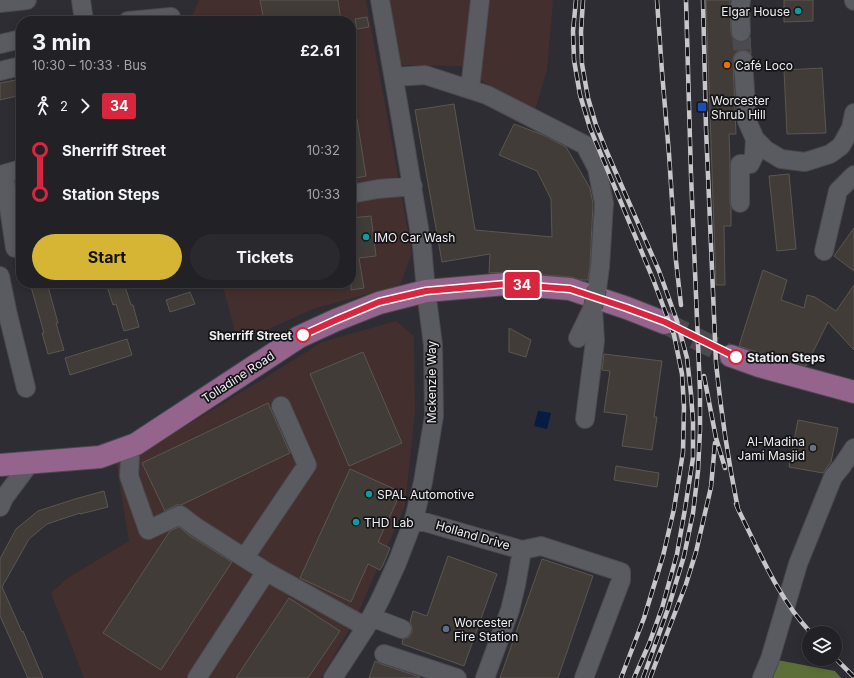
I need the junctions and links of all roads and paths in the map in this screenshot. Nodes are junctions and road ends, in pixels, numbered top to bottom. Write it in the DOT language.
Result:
graph roads {
  1 [pos="27,0"];
  2 [pos="81,0"];
  3 [pos="380,0"];
  4 [pos="480,0"];
  5 [pos="741,0"];
  6 [pos="0,3"];
  7 [pos="83,16"];
  8 [pos="741,32"];
  9 [pos="16,40"];
  10 [pos="0,44"];
  11 [pos="743,60"];
  12 [pos="16,67"];
  13 [pos="0,71"];
  14 [pos="394,77"];
  15 [pos="470,89"];
  16 [pos="854,113"];
  17 [pos="755,139"];
  18 [pos="12,172"];
  19 [pos="854,175"];
  20 [pos="413,186"];
  21 [pos="356,193"];
  22 [pos="740,203"];
  23 [pos="12,247"];
  24 [pos="824,251"];
  25 [pos="0,276"];
  26 [pos="426,291"];
  27 [pos="593,307"];
  28 [pos="665,322"];
  29 [pos="578,338"];
  30 [pos="731,356"];
  31 [pos="26,388"];
  32 [pos="854,392"];
  33 [pos="281,406"];
  34 [pos="585,420"];
  35 [pos="129,446"];
  36 [pos="854,448"];
  37 [pos="30,463"];
  38 [pos="0,465"];
  39 [pos="0,507"];
  40 [pos="414,519"];
  41 [pos="522,550"];
  42 [pos="245,557"];
  43 [pos="265,571"];
  44 [pos="369,622"];
  45 [pos="402,628"];
  46 [pos="384,654"];
  47 [pos="197,678"];
  48 [pos="333,678"];
  49 [pos="457,678"];
  50 [pos="485,678"];
  51 [pos="584,678"];
  52 [pos="762,678"];
  1 -- 6 [label="street"];
  2 -- 7 [label="street"];
  3 -- 14 [label="street"];
  4 -- 15 [label="street"];
  5 -- 8 [label="street"];
  9 -- 10 [label="street"];
  11 -- 17 [label="street"];
  12 -- 13 [label="street"];
  14 -- 15 [label="street"];
  14 -- 20 [label="street"];
  15 -- 27 [label="street, bridge"];
  16 -- 17 [label="street"];
  17 -- 22 [label="street"];
  18 -- 23 [label="street"];
  19 -- 24 [label="street"];
  20 -- 21 [label="street"];
  20 -- 26 [label="street"];
  25 -- 31 [label="street"];
  26 -- 28 [label="main road, Tolladine Road"];
  26 -- 35 [label="main road, Tolladine Road"];
  26 -- 40 [label="street, Mckenzie Way"];
  27 -- 29 [label="street"];
  27 -- 34 [label="street"];
  30 -- 32 [label="main road"];
  33 -- 42 [label="street"];
  35 -- 37 [label="main road, Tolladine Road"];
  35 -- 42 [label="street"];
  36 -- 52 [label="street"];
  37 -- 38 [label="main road, Tolladine Road"];
  37 -- 39 [label="street"];
  40 -- 41 [label="street, Holland Drive"];
  40 -- 44 [label="street, Mckenzie Way"];
  41 -- 50 [label="street, Holland Drive"];
  41 -- 51 [label="street"];
  42 -- 43 [label="street"];
  43 -- 44 [label="street"];
  43 -- 47 [label="street"];
  44 -- 45 [label="street"];
  44 -- 48 [label="street, Mckenzie Way"];
  46 -- 49 [label="street"];
}
